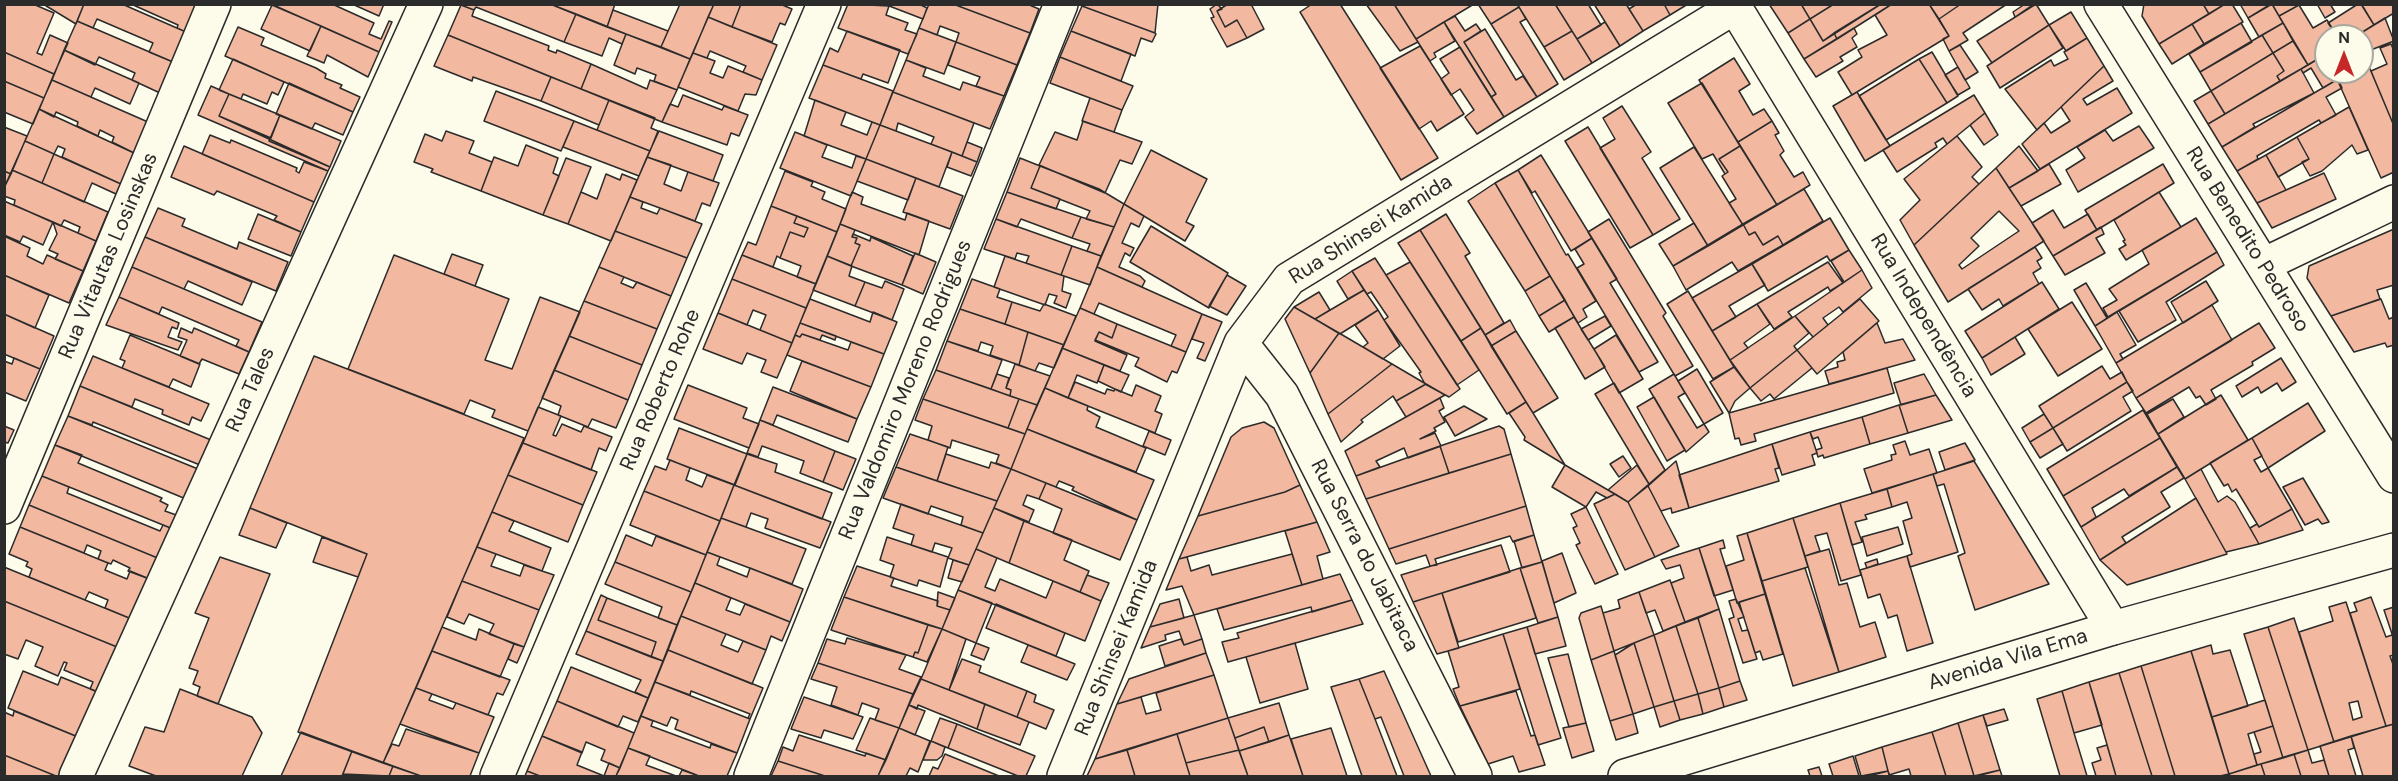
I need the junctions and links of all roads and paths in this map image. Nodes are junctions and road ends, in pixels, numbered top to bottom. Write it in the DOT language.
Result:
graph roads {
  1 [pos="214,4"];
  2 [pos="426,4"];
  3 [pos="824,4"];
  4 [pos="1061,4"];
  5 [pos="2101,4"];
  6 [pos="1734,6"];
  7 [pos="2394,202"];
  8 [pos="2263,266"];
  9 [pos="1241,343"];
  10 [pos="2394,476"];
  11 [pos="4,507"];
  12 [pos="2394,550"];
  13 [pos="2113,628"];
  14 [pos="76,777"];
  15 [pos="497,777"];
  16 [pos="751,777"];
  17 [pos="1065,777"];
  18 [pos="1475,777"];
  19 [pos="1625,777"];
  1 -- 11 [label="street, Rua Vitautas Losinskas"];
  2 -- 14 [label="street, Rua Tales"];
  3 -- 15 [label="street, Rua Roberto Rohe"];
  4 -- 16 [label="street, Rua Valdomiro Moreno Rodrigues"];
  5 -- 8 [label="street, Rua Benedito Pedroso"];
  6 -- 9 [label="street, Rua Shinsei Kamida"];
  6 -- 13 [label="street, Rua Independência"];
  7 -- 8 [label="street"];
  8 -- 10 [label="street, Rua Benedito Pedroso"];
  9 -- 17 [label="street, Rua Shinsei Kamida"];
  9 -- 18 [label="street, Rua Serra do Jabitaca"];
  12 -- 13 [label="street, Avenida Vila Ema"];
  13 -- 19 [label="street, Avenida Vila Ema"];
}
